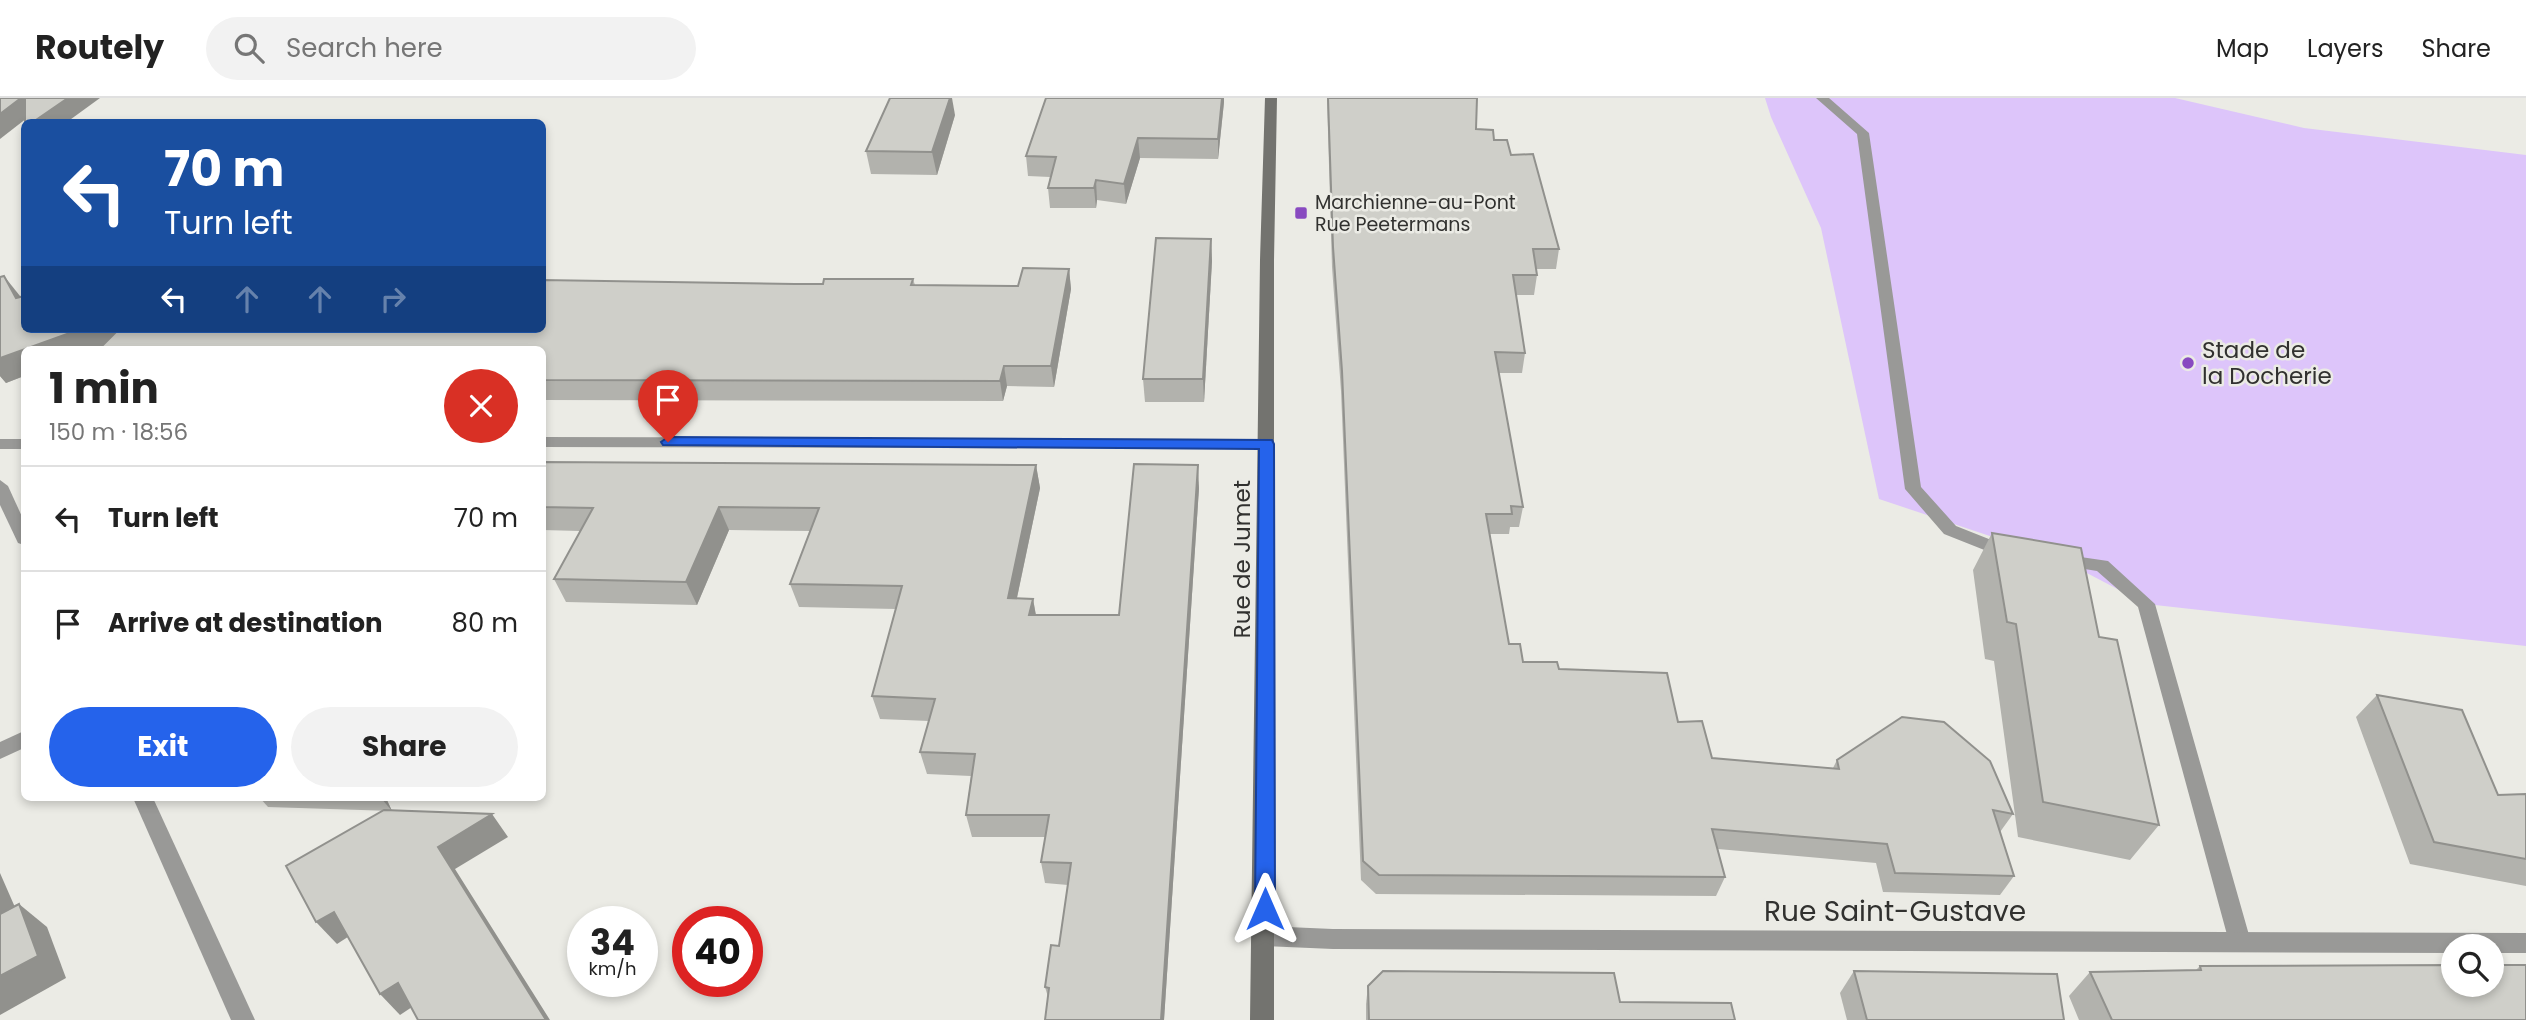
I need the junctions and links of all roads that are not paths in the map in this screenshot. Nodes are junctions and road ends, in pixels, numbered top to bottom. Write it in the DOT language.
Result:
graph roads {
  1 [pos="1271,98"];
  2 [pos="1822,98"];
  3 [pos="546,442"];
  4 [pos="0,444"];
  5 [pos="21,444"];
  6 [pos="1266,444"];
  7 [pos="0,486"];
  8 [pos="21,532"];
  9 [pos="2020,554"];
  10 [pos="2048,558"];
  11 [pos="21,740"];
  12 [pos="0,751"];
  13 [pos="144,801"];
  14 [pos="1265,936"];
  15 [pos="2240,942"];
  16 [pos="2526,943"];
  17 [pos="243,1020"];
  18 [pos="1262,1020"];
  1 -- 6 [label="street, Rue de Jumet"];
  2 -- 9 [label="street"];
  3 -- 6 [label="street"];
  4 -- 5 [label="street"];
  6 -- 14 [label="street, Rue de Jumet"];
  7 -- 8 [label="street"];
  10 -- 15 [label="street"];
  11 -- 12 [label="street"];
  13 -- 17 [label="street"];
  14 -- 15 [label="street, Rue Saint-Gustave"];
  14 -- 18 [label="street, Rue de Jumet"];
  15 -- 16 [label="street, Rue Saint-Gustave"];
}
